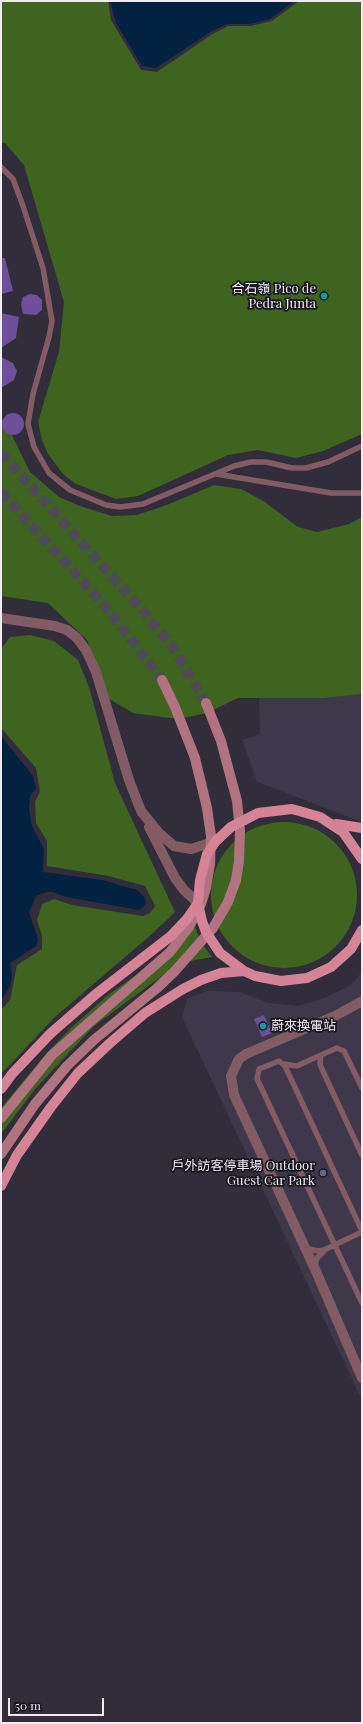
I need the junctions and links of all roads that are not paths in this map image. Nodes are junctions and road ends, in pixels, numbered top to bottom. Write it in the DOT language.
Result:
graph roads {
  1 [pos="1,167"];
  2 [pos="362,446"];
  3 [pos="215,474"];
  4 [pos="362,493"];
  5 [pos="1,618"];
  6 [pos="162,680"];
  7 [pos="206,703"];
  8 [pos="141,811"];
  9 [pos="332,824"];
  10 [pos="362,828"];
  11 [pos="216,841"];
  12 [pos="362,858"];
  13 [pos="198,903"];
  14 [pos="362,930"];
  15 [pos="244,971"];
  16 [pos="362,1001"];
  17 [pos="321,1055"];
  18 [pos="283,1064"];
  19 [pos="362,1088"];
  20 [pos="1,1089"];
  21 [pos="1,1118"];
  22 [pos="1,1154"];
  23 [pos="362,1155"];
  24 [pos="1,1186"];
  25 [pos="362,1232"];
  26 [pos="335,1246"];
  27 [pos="305,1248"];
  28 [pos="324,1250"];
  29 [pos="315,1269"];
  30 [pos="362,1303"];
  31 [pos="360,1367"];
  32 [pos="362,1378"];
  1 -- 3 [label="lane"];
  2 -- 3 [label="lane"];
  3 -- 4 [label="lane"];
  5 -- 8 [label="street"];
  6 -- 21 [label="main road"];
  7 -- 22 [label="main road"];
  8 -- 11 [label="street"];
  8 -- 13 [label="street"];
  9 -- 10 [label="main road"];
  9 -- 11 [label="main road"];
  9 -- 12 [label="main road"];
  11 -- 13 [label="main road"];
  13 -- 15 [label="main road"];
  13 -- 20 [label="main road"];
  14 -- 15 [label="main road"];
  15 -- 24 [label="main road"];
  16 -- 27 [label="street"];
  17 -- 18 [label="lane"];
  17 -- 19 [label="lane"];
  17 -- 23 [label="lane"];
  18 -- 25 [label="lane"];
  18 -- 26 [label="lane"];
  25 -- 26 [label="lane"];
  26 -- 28 [label="lane"];
  26 -- 30 [label="lane"];
  27 -- 28 [label="lane"];
  27 -- 29 [label="street"];
  28 -- 29 [label="lane"];
  29 -- 31 [label="street"];
  31 -- 32 [label="street"];
}
